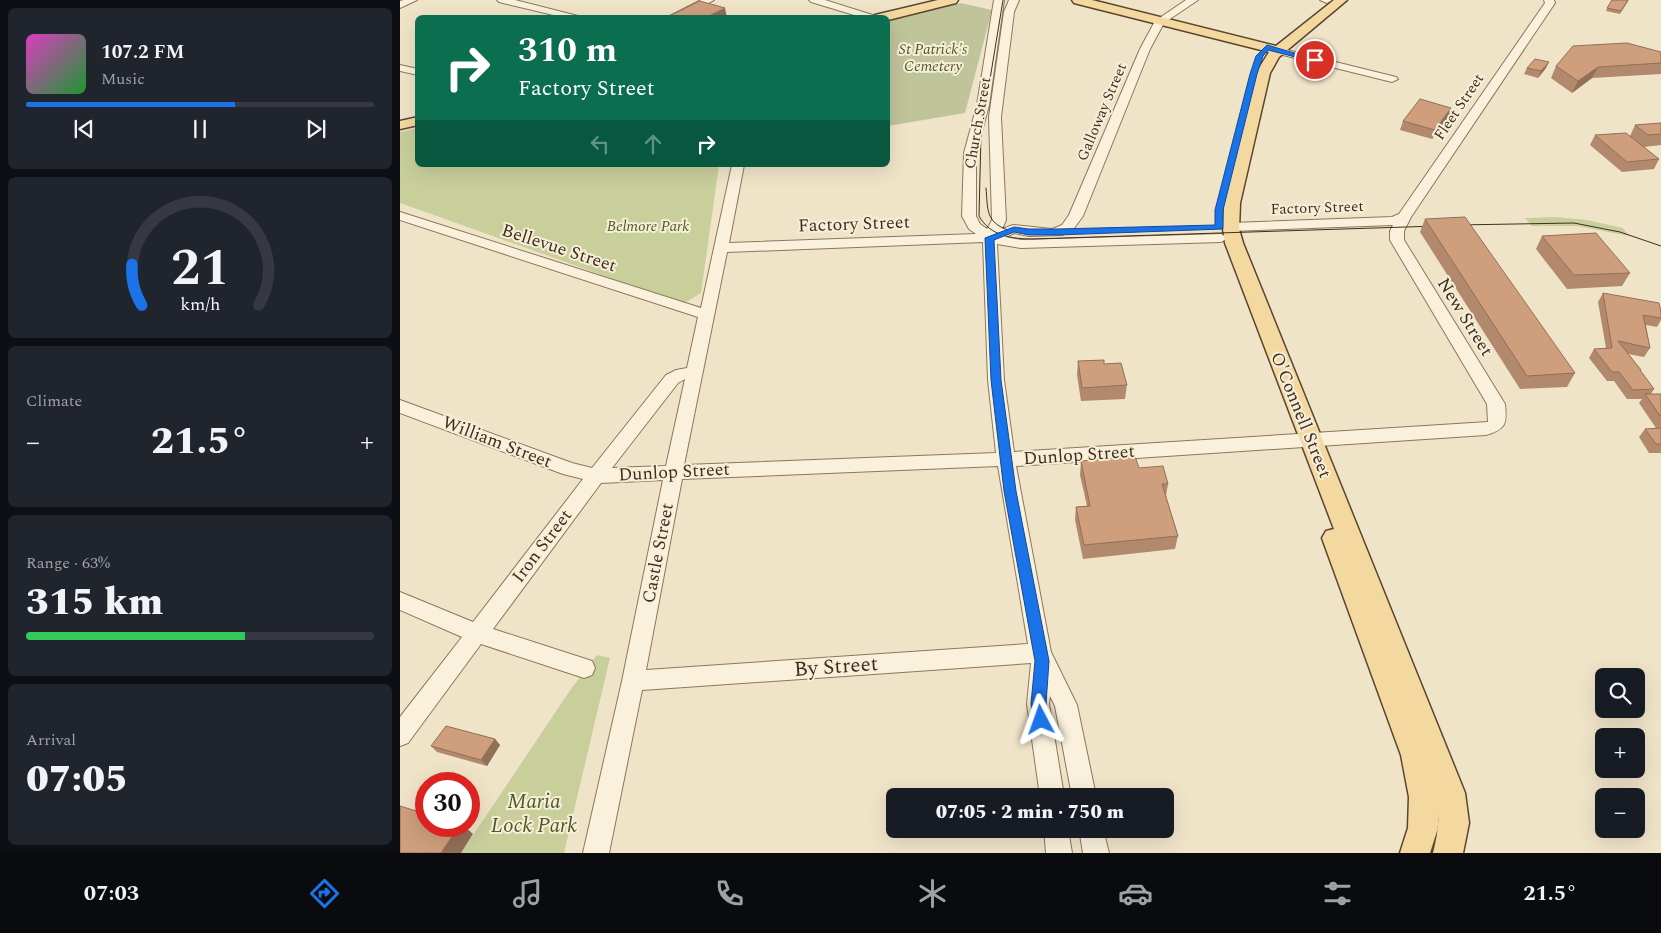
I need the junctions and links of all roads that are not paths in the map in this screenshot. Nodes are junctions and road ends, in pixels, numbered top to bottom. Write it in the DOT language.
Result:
graph roads {
  1 [pos="412,0"];
  2 [pos="502,0"];
  3 [pos="709,0"];
  4 [pos="814,0"];
  5 [pos="952,0"];
  6 [pos="990,0"];
  7 [pos="1014,0"];
  8 [pos="1078,0"];
  9 [pos="1193,0"];
  10 [pos="1327,0"];
  11 [pos="1341,0"];
  12 [pos="1549,0"];
  13 [pos="999,3"];
  14 [pos="400,5"];
  15 [pos="568,15"];
  16 [pos="677,15"];
  17 [pos="867,15"];
  18 [pos="890,15"];
  19 [pos="1160,21"];
  20 [pos="1273,49"];
  21 [pos="400,68"];
  22 [pos="415,71"];
  23 [pos="1392,79"];
  24 [pos="415,122"];
  25 [pos="400,125"];
  26 [pos="738,167"];
  27 [pos="400,216"];
  28 [pos="1404,218"];
  29 [pos="999,220"];
  30 [pos="1085,226"];
  31 [pos="1016,229"];
  32 [pos="1057,232"];
  33 [pos="1226,233"];
  34 [pos="1396,234"];
  35 [pos="990,238"];
  36 [pos="720,248"];
  37 [pos="707,315"];
  38 [pos="696,373"];
  39 [pos="400,406"];
  40 [pos="1498,420"];
  41 [pos="1303,440"];
  42 [pos="1006,459"];
  43 [pos="674,472"];
  44 [pos="596,476"];
  45 [pos="400,601"];
  46 [pos="476,633"];
  47 [pos="1041,657"];
  48 [pos="584,668"];
  49 [pos="633,681"];
  50 [pos="400,735"];
  51 [pos="1051,788"];
  52 [pos="1082,788"];
  53 [pos="1057,838"];
  54 [pos="1093,838"];
  55 [pos="596,853"];
  56 [pos="1059,853"];
  57 [pos="1096,853"];
  58 [pos="1415,853"];
  59 [pos="1448,853"];
  1 -- 14 [label="street"];
  2 -- 15 [label="street"];
  3 -- 16 [label="street"];
  4 -- 17 [label="street"];
  5 -- 18 [label="main road"];
  6 -- 13 [label="street"];
  7 -- 29 [label="street, Church Street"];
  8 -- 19 [label="main road"];
  9 -- 19 [label="street"];
  10 -- 20 [label="main road, O'Connell Street"];
  11 -- 20 [label="main road, O'Connell Street"];
  12 -- 28 [label="street, Fleet Street"];
  13 -- 35 [label="street, Church Street"];
  19 -- 20 [label="main road"];
  19 -- 30 [label="street, Galloway Street"];
  20 -- 23 [label="street"];
  20 -- 33 [label="main road, O'Connell Street"];
  21 -- 22 [label="street"];
  24 -- 25 [label="main road"];
  26 -- 36 [label="street, Castle Street"];
  27 -- 37 [label="street, Bellevue Street"];
  28 -- 33 [label="street, Factory Street"];
  28 -- 34 [label="street, Fleet Street"];
  29 -- 31 [label="street"];
  29 -- 35 [label="street, Church Street"];
  30 -- 32 [label="street, Factory Street"];
  30 -- 32 [label="street, Galloway Street"];
  30 -- 33 [label="street, Factory Street"];
  31 -- 32 [label="street, Factory Street"];
  31 -- 35 [label="street, Factory Street"];
  33 -- 34 [label="street, Factory Street"];
  33 -- 35 [label="street, Factory Street"];
  33 -- 41 [label="main road, O'Connell Street"];
  34 -- 40 [label="street, New Street"];
  35 -- 36 [label="street, Factory Street"];
  35 -- 42 [label="street, Church Street"];
  36 -- 37 [label="street, Castle Street"];
  37 -- 38 [label="street, Castle Street"];
  38 -- 43 [label="street, Castle Street"];
  38 -- 44 [label="street, Iron Street"];
  39 -- 44 [label="street, William Street"];
  40 -- 41 [label="street, Dunlop Street"];
  41 -- 42 [label="street, Dunlop Street"];
  41 -- 58 [label="main road, O'Connell Street"];
  41 -- 59 [label="main road, O'Connell Street"];
  42 -- 43 [label="street, Dunlop Street"];
  42 -- 47 [label="street, Church Street"];
  43 -- 44 [label="street, Dunlop Street"];
  43 -- 49 [label="street, Castle Street"];
  44 -- 46 [label="street, Iron Street"];
  45 -- 46 [label="street"];
  46 -- 48 [label="street"];
  46 -- 50 [label="street, Iron Street"];
  47 -- 49 [label="street, By Street"];
  47 -- 51 [label="street, Church Street"];
  47 -- 52 [label="street, Church Street"];
  49 -- 55 [label="street, Castle Street"];
  53 -- 56 [label="street"];
  54 -- 57 [label="street"];
}
